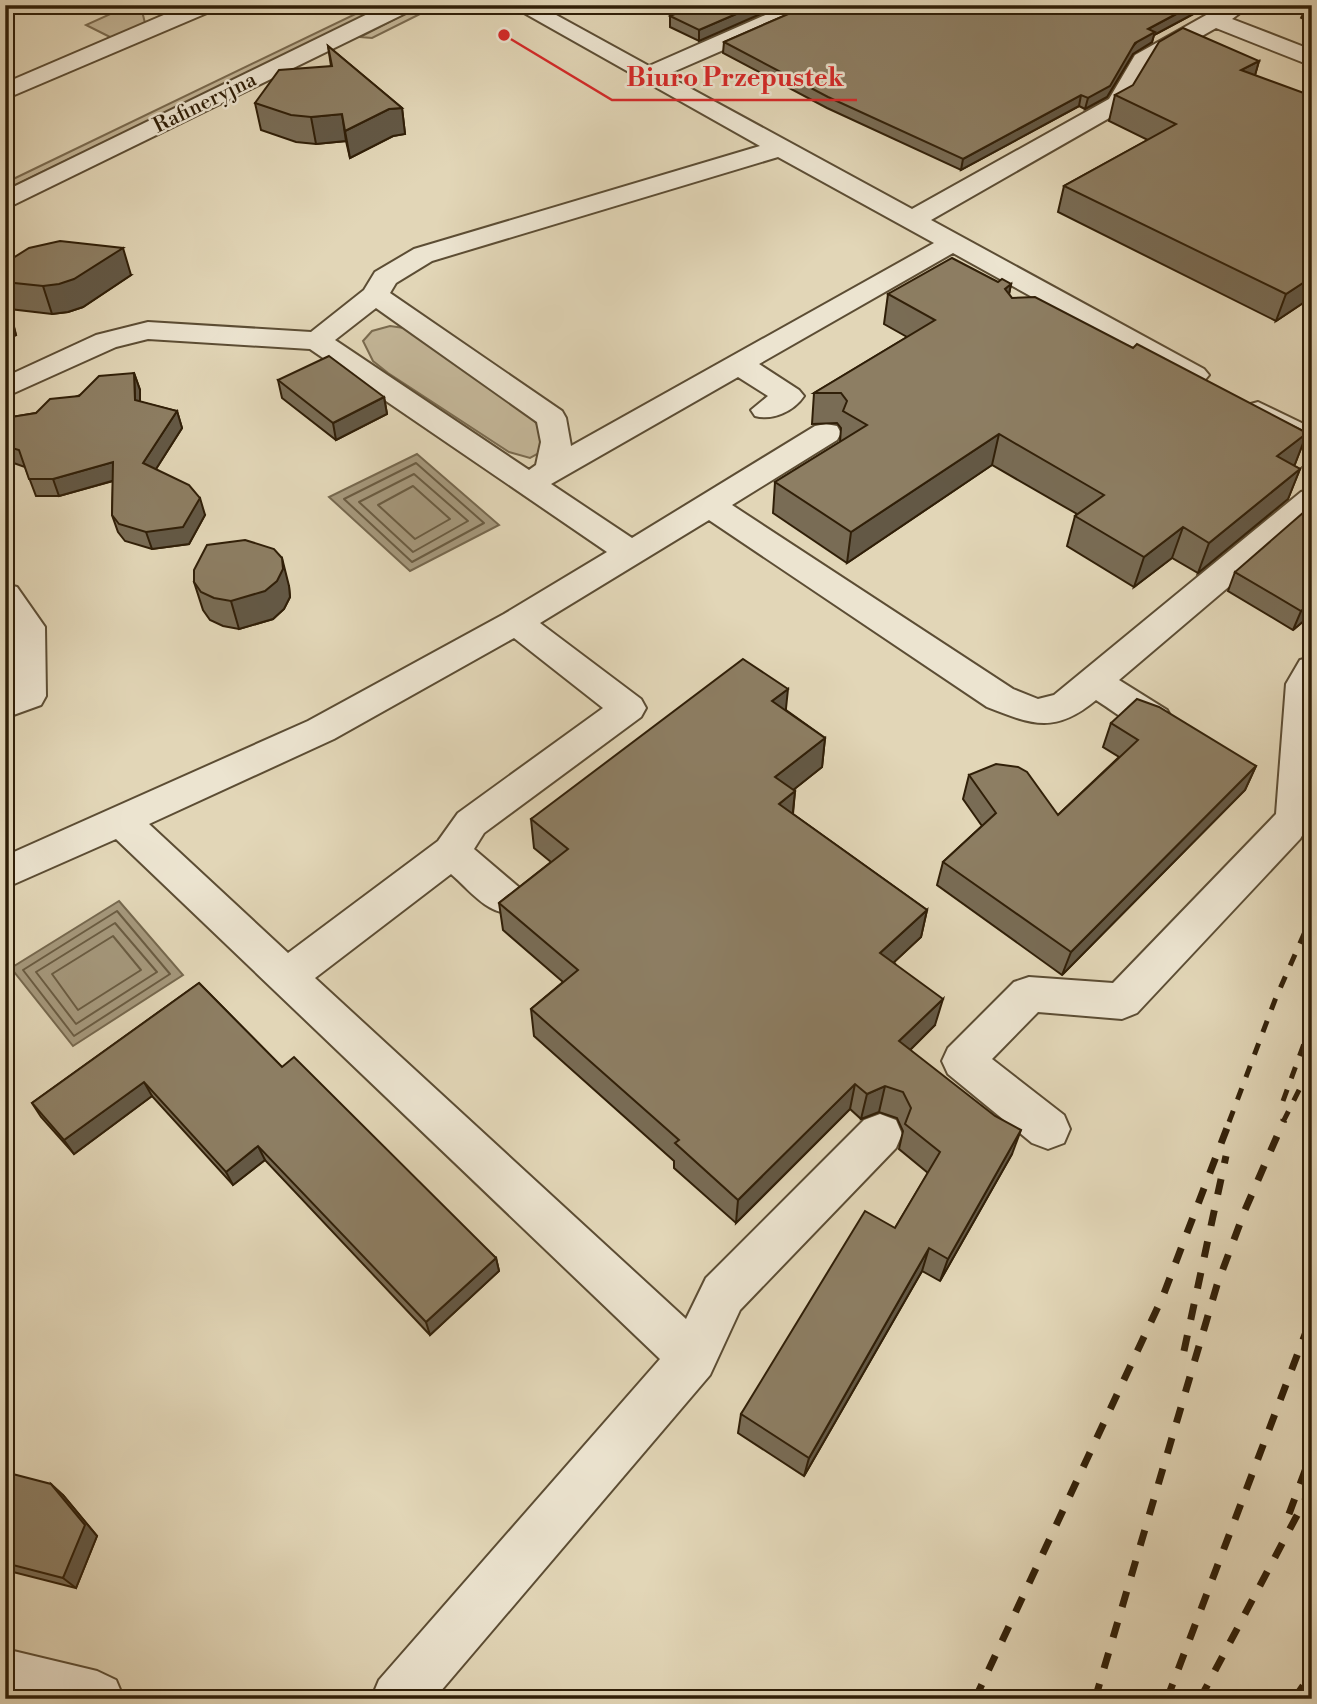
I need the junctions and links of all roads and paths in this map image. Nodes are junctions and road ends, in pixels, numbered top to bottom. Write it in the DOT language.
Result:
graph roads {
  1 [pos="206,5"];
  2 [pos="404,5"];
  3 [pos="521,5"];
  4 [pos="807,5"];
  5 [pos="1240,5"];
  6 [pos="1214,20"];
  7 [pos="1312,59"];
  8 [pos="648,75"];
  9 [pos="5,92"];
  10 [pos="781,148"];
  11 [pos="5,201"];
  12 [pos="912,219"];
  13 [pos="954,242"];
  14 [pos="375,295"];
  15 [pos="1053,297"];
  16 [pos="1025,314"];
  17 [pos="317,341"];
  18 [pos="738,364"];
  19 [pos="5,388"];
  20 [pos="1217,388"];
  21 [pos="1241,402"];
  22 [pos="766,410"];
  23 [pos="826,433"];
  24 [pos="1312,441"];
  25 [pos="539,477"];
  26 [pos="1312,499"];
  27 [pos="709,505"];
  28 [pos="631,553"];
  29 [pos="5,595"];
  30 [pos="516,622"];
  31 [pos="1312,669"];
  32 [pos="1094,682"];
  33 [pos="5,705"];
  34 [pos="1154,719"];
  35 [pos="121,821"];
  36 [pos="452,852"];
  37 [pos="5,873"];
  38 [pos="507,900"];
  39 [pos="286,977"];
  40 [pos="1048,1129"];
  41 [pos="880,1134"];
  42 [pos="693,1358"];
  43 [pos="5,1675"];
  44 [pos="97,1699"];
  45 [pos="398,1699"];
  1 -- 9 [label="street"];
  2 -- 11 [label="street, Rafineryjna"];
  3 -- 8 [label="street"];
  4 -- 8 [label="street"];
  5 -- 6 [label="street"];
  6 -- 7 [label="street"];
  6 -- 12 [label="street"];
  8 -- 10 [label="street"];
  10 -- 12 [label="street"];
  10 -- 14 [label="street"];
  12 -- 13 [label="street"];
  13 -- 15 [label="street"];
  13 -- 18 [label="street"];
  14 -- 17 [label="street"];
  14 -- 25 [label="street"];
  15 -- 16 [label="street"];
  15 -- 20 [label="street"];
  17 -- 19 [label="street"];
  17 -- 25 [label="street"];
  18 -- 22 [label="street"];
  18 -- 25 [label="street"];
  21 -- 24 [label="street"];
  23 -- 27 [label="street"];
  25 -- 28 [label="street"];
  26 -- 32 [label="street"];
  27 -- 28 [label="street"];
  27 -- 32 [label="street"];
  28 -- 30 [label="street"];
  29 -- 33 [label="street"];
  30 -- 35 [label="street"];
  30 -- 36 [label="street"];
  31 -- 40 [label="street"];
  32 -- 34 [label="street"];
  35 -- 37 [label="street"];
  35 -- 39 [label="street"];
  36 -- 38 [label="street"];
  36 -- 39 [label="street"];
  39 -- 42 [label="street"];
  41 -- 42 [label="street"];
  42 -- 45 [label="street"];
  43 -- 44 [label="street"];
}
